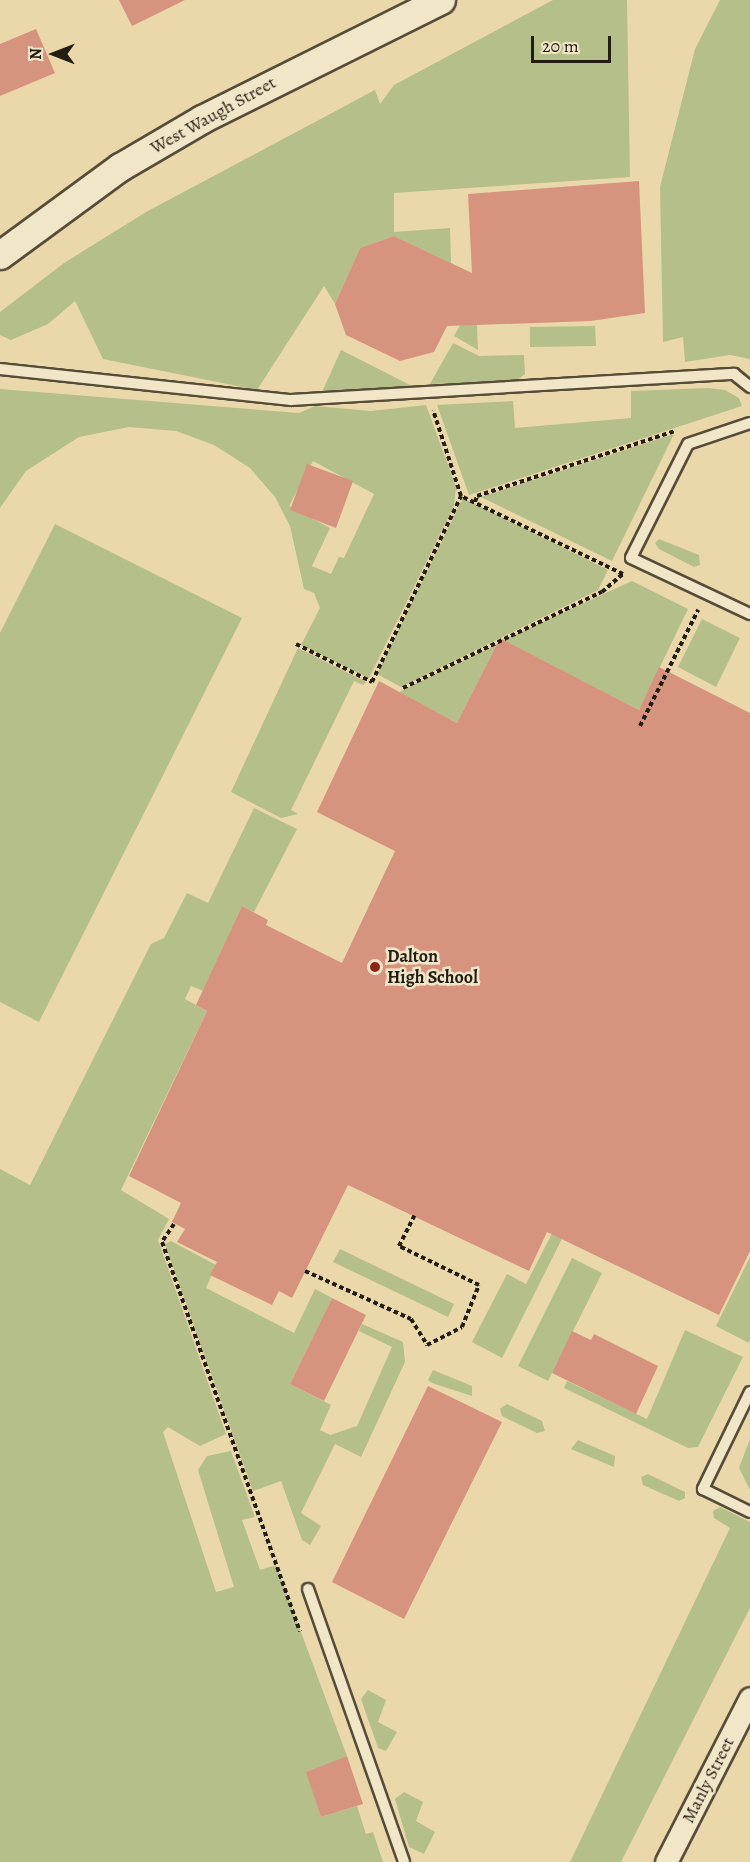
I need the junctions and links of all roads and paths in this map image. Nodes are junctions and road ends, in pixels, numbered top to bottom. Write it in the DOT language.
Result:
graph roads {
  1 [pos="441,0"];
  2 [pos="0,255"];
  3 [pos="0,369"];
  4 [pos="750,387"];
  5 [pos="433,410"];
  6 [pos="750,423"];
  7 [pos="687,427"];
  8 [pos="461,496"];
  9 [pos="475,502"];
  10 [pos="623,574"];
  11 [pos="632,578"];
  12 [pos="690,604"];
  13 [pos="750,614"];
  14 [pos="296,644"];
  15 [pos="403,688"];
  16 [pos="639,726"];
  17 [pos="414,1216"];
  18 [pos="174,1224"];
  19 [pos="306,1271"];
  20 [pos="750,1392"];
  21 [pos="750,1512"];
  22 [pos="308,1589"];
  23 [pos="300,1631"];
  24 [pos="748,1705"];
  25 [pos="404,1862"];
  26 [pos="666,1862"];
  1 -- 2 [label="street, West Waugh Street"];
  3 -- 4 [label="lane"];
  5 -- 8 [label="path"];
  6 -- 13 [label="lane"];
  7 -- 9 [label="path"];
  8 -- 9 [label="path"];
  8 -- 14 [label="path"];
  9 -- 10 [label="path"];
  10 -- 11 [label="path"];
  10 -- 15 [label="path"];
  12 -- 16 [label="path"];
  17 -- 19 [label="path"];
  18 -- 23 [label="path"];
  20 -- 21 [label="lane"];
  22 -- 25 [label="lane"];
  24 -- 26 [label="street, Manly Street"];
}
